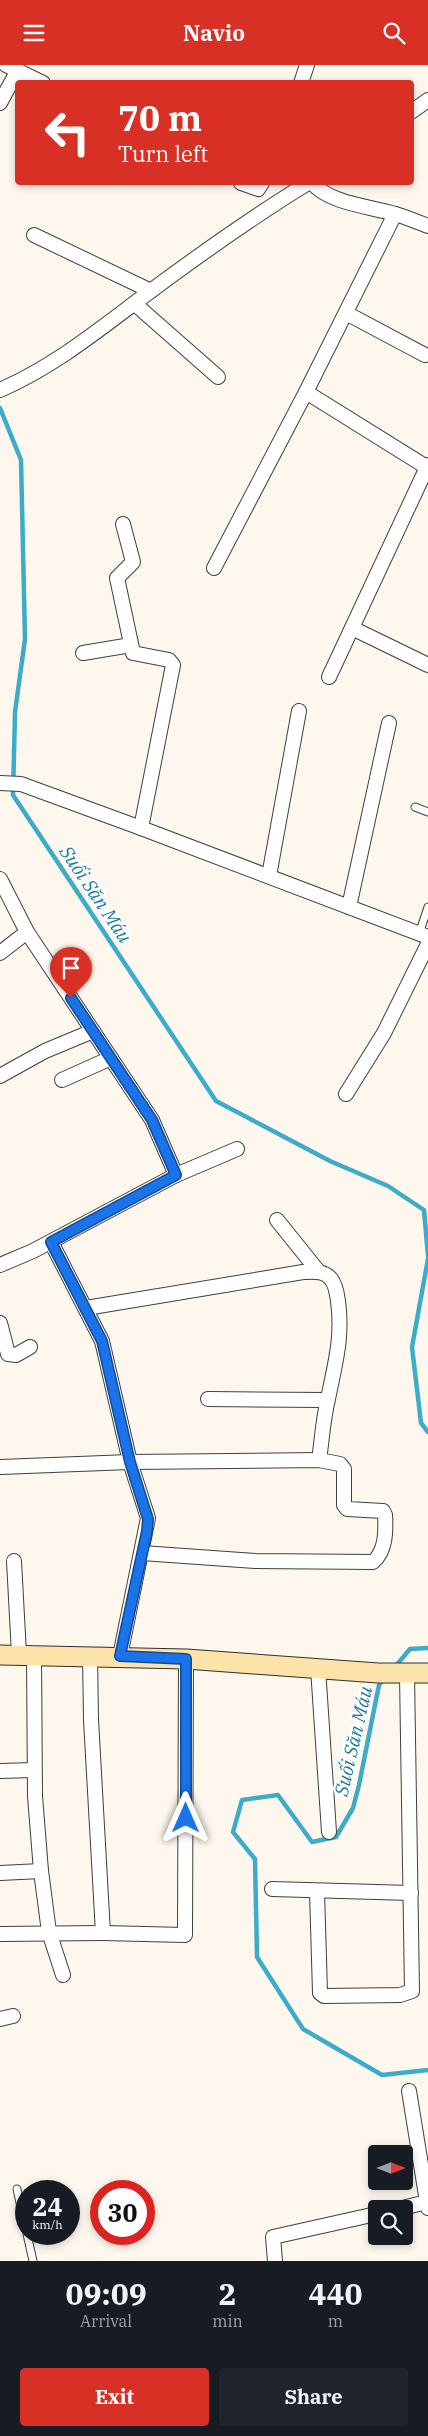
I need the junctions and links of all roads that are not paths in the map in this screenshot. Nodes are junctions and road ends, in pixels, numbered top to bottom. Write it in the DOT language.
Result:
graph roads {
  1 [pos="307,65"];
  2 [pos="12,67"];
  3 [pos="37,80"];
  4 [pos="302,80"];
  5 [pos="428,100"];
  6 [pos="0,103"];
  7 [pos="414,110"];
  8 [pos="305,185"];
  9 [pos="314,185"];
  10 [pos="260,186"];
  11 [pos="268,207"];
  12 [pos="395,214"];
  13 [pos="428,226"];
  14 [pos="34,235"];
  15 [pos="151,291"];
  16 [pos="135,304"];
  17 [pos="346,313"];
  18 [pos="425,355"];
  19 [pos="218,377"];
  20 [pos="3,389"];
  21 [pos="306,392"];
  22 [pos="428,467"];
  23 [pos="123,524"];
  24 [pos="214,567"];
  25 [pos="352,629"];
  26 [pos="131,645"];
  27 [pos="83,653"];
  28 [pos="428,665"];
  29 [pos="329,677"];
  30 [pos="299,711"];
  31 [pos="389,723"];
  32 [pos="2,783"];
  33 [pos="415,807"];
  34 [pos="428,813"];
  35 [pos="142,828"];
  36 [pos="268,876"];
  37 [pos="0,879"];
  38 [pos="349,907"];
  39 [pos="428,907"];
  40 [pos="27,932"];
  41 [pos="425,938"];
  42 [pos="0,953"];
  43 [pos="93,1031"];
  44 [pos="111,1058"];
  45 [pos="0,1076"];
  46 [pos="62,1080"];
  47 [pos="346,1094"];
  48 [pos="237,1149"];
  49 [pos="176,1175"];
  50 [pos="277,1219"];
  51 [pos="51,1242"];
  52 [pos="0,1265"];
  53 [pos="318,1271"];
  54 [pos="86,1308"];
  55 [pos="0,1323"];
  56 [pos="30,1347"];
  57 [pos="208,1399"];
  58 [pos="327,1401"];
  59 [pos="319,1460"];
  60 [pos="130,1462"];
  61 [pos="0,1467"];
  62 [pos="142,1553"];
  63 [pos="14,1561"];
  64 [pos="27,1654"];
  65 [pos="0,1655"];
  66 [pos="90,1655"];
  67 [pos="120,1656"];
  68 [pos="186,1659"];
  69 [pos="318,1668"];
  70 [pos="428,1673"];
  71 [pos="405,1674"];
  72 [pos="34,1770"];
  73 [pos="0,1771"];
  74 [pos="329,1832"];
  75 [pos="42,1871"];
  76 [pos="0,1873"];
  77 [pos="272,1889"];
  78 [pos="317,1891"];
  79 [pos="411,1893"];
  80 [pos="49,1932"];
  81 [pos="103,1933"];
  82 [pos="0,1934"];
  83 [pos="63,1975"];
  84 [pos="428,1983"];
  85 [pos="414,1984"];
  86 [pos="409,2091"];
  87 [pos="428,2205"];
  88 [pos="413,2207"];
  89 [pos="368,2215"];
  90 [pos="29,2245"];
  91 [pos="33,2261"];
  92 [pos="275,2261"];
  1 -- 4 [label="street"];
  2 -- 3 [label="street"];
  2 -- 6 [label="street"];
  5 -- 7 [label="street"];
  8 -- 11 [label="street"];
  9 -- 12 [label="street"];
  10 -- 11 [label="street"];
  11 -- 15 [label="street"];
  12 -- 13 [label="street"];
  12 -- 17 [label="street"];
  14 -- 15 [label="street"];
  15 -- 16 [label="street"];
  16 -- 19 [label="street"];
  16 -- 20 [label="street"];
  17 -- 18 [label="street"];
  17 -- 21 [label="street"];
  21 -- 22 [label="street"];
  21 -- 24 [label="street"];
  22 -- 25 [label="street"];
  23 -- 26 [label="street"];
  25 -- 28 [label="street"];
  25 -- 29 [label="street"];
  26 -- 27 [label="street"];
  26 -- 35 [label="street"];
  30 -- 36 [label="street"];
  31 -- 38 [label="street"];
  32 -- 35 [label="street"];
  33 -- 34 [label="lane"];
  35 -- 36 [label="street"];
  36 -- 38 [label="street"];
  37 -- 40 [label="street"];
  38 -- 41 [label="street"];
  39 -- 41 [label="lane"];
  40 -- 42 [label="street"];
  40 -- 43 [label="street"];
  41 -- 47 [label="street"];
  43 -- 44 [label="street"];
  43 -- 45 [label="street"];
  44 -- 46 [label="street"];
  44 -- 49 [label="street"];
  48 -- 49 [label="street"];
  49 -- 51 [label="street"];
  50 -- 53 [label="street"];
  51 -- 52 [label="street"];
  51 -- 54 [label="street"];
  53 -- 54 [label="street"];
  53 -- 58 [label="street"];
  54 -- 60 [label="street"];
  55 -- 56 [label="street"];
  57 -- 58 [label="street"];
  58 -- 59 [label="street"];
  59 -- 60 [label="street"];
  59 -- 62 [label="street"];
  60 -- 61 [label="street"];
  60 -- 62 [label="street"];
  62 -- 67 [label="street"];
  63 -- 64 [label="street"];
  64 -- 65 [label="street"];
  64 -- 66 [label="street"];
  64 -- 72 [label="street"];
  66 -- 67 [label="street"];
  66 -- 81 [label="street"];
  67 -- 68 [label="street"];
  68 -- 69 [label="street"];
  68 -- 81 [label="street"];
  69 -- 71 [label="street"];
  69 -- 74 [label="street"];
  70 -- 71 [label="street"];
  71 -- 79 [label="street"];
  72 -- 73 [label="street"];
  72 -- 75 [label="street"];
  75 -- 76 [label="street"];
  75 -- 80 [label="street"];
  77 -- 78 [label="street"];
  78 -- 79 [label="street"];
  78 -- 85 [label="street"];
  79 -- 85 [label="street"];
  80 -- 81 [label="street"];
  80 -- 82 [label="street"];
  80 -- 83 [label="street"];
  84 -- 85 [label="street"];
  86 -- 87 [label="street"];
  87 -- 88 [label="street"];
  89 -- 92 [label="street"];
  90 -- 91 [label="lane"];
}
